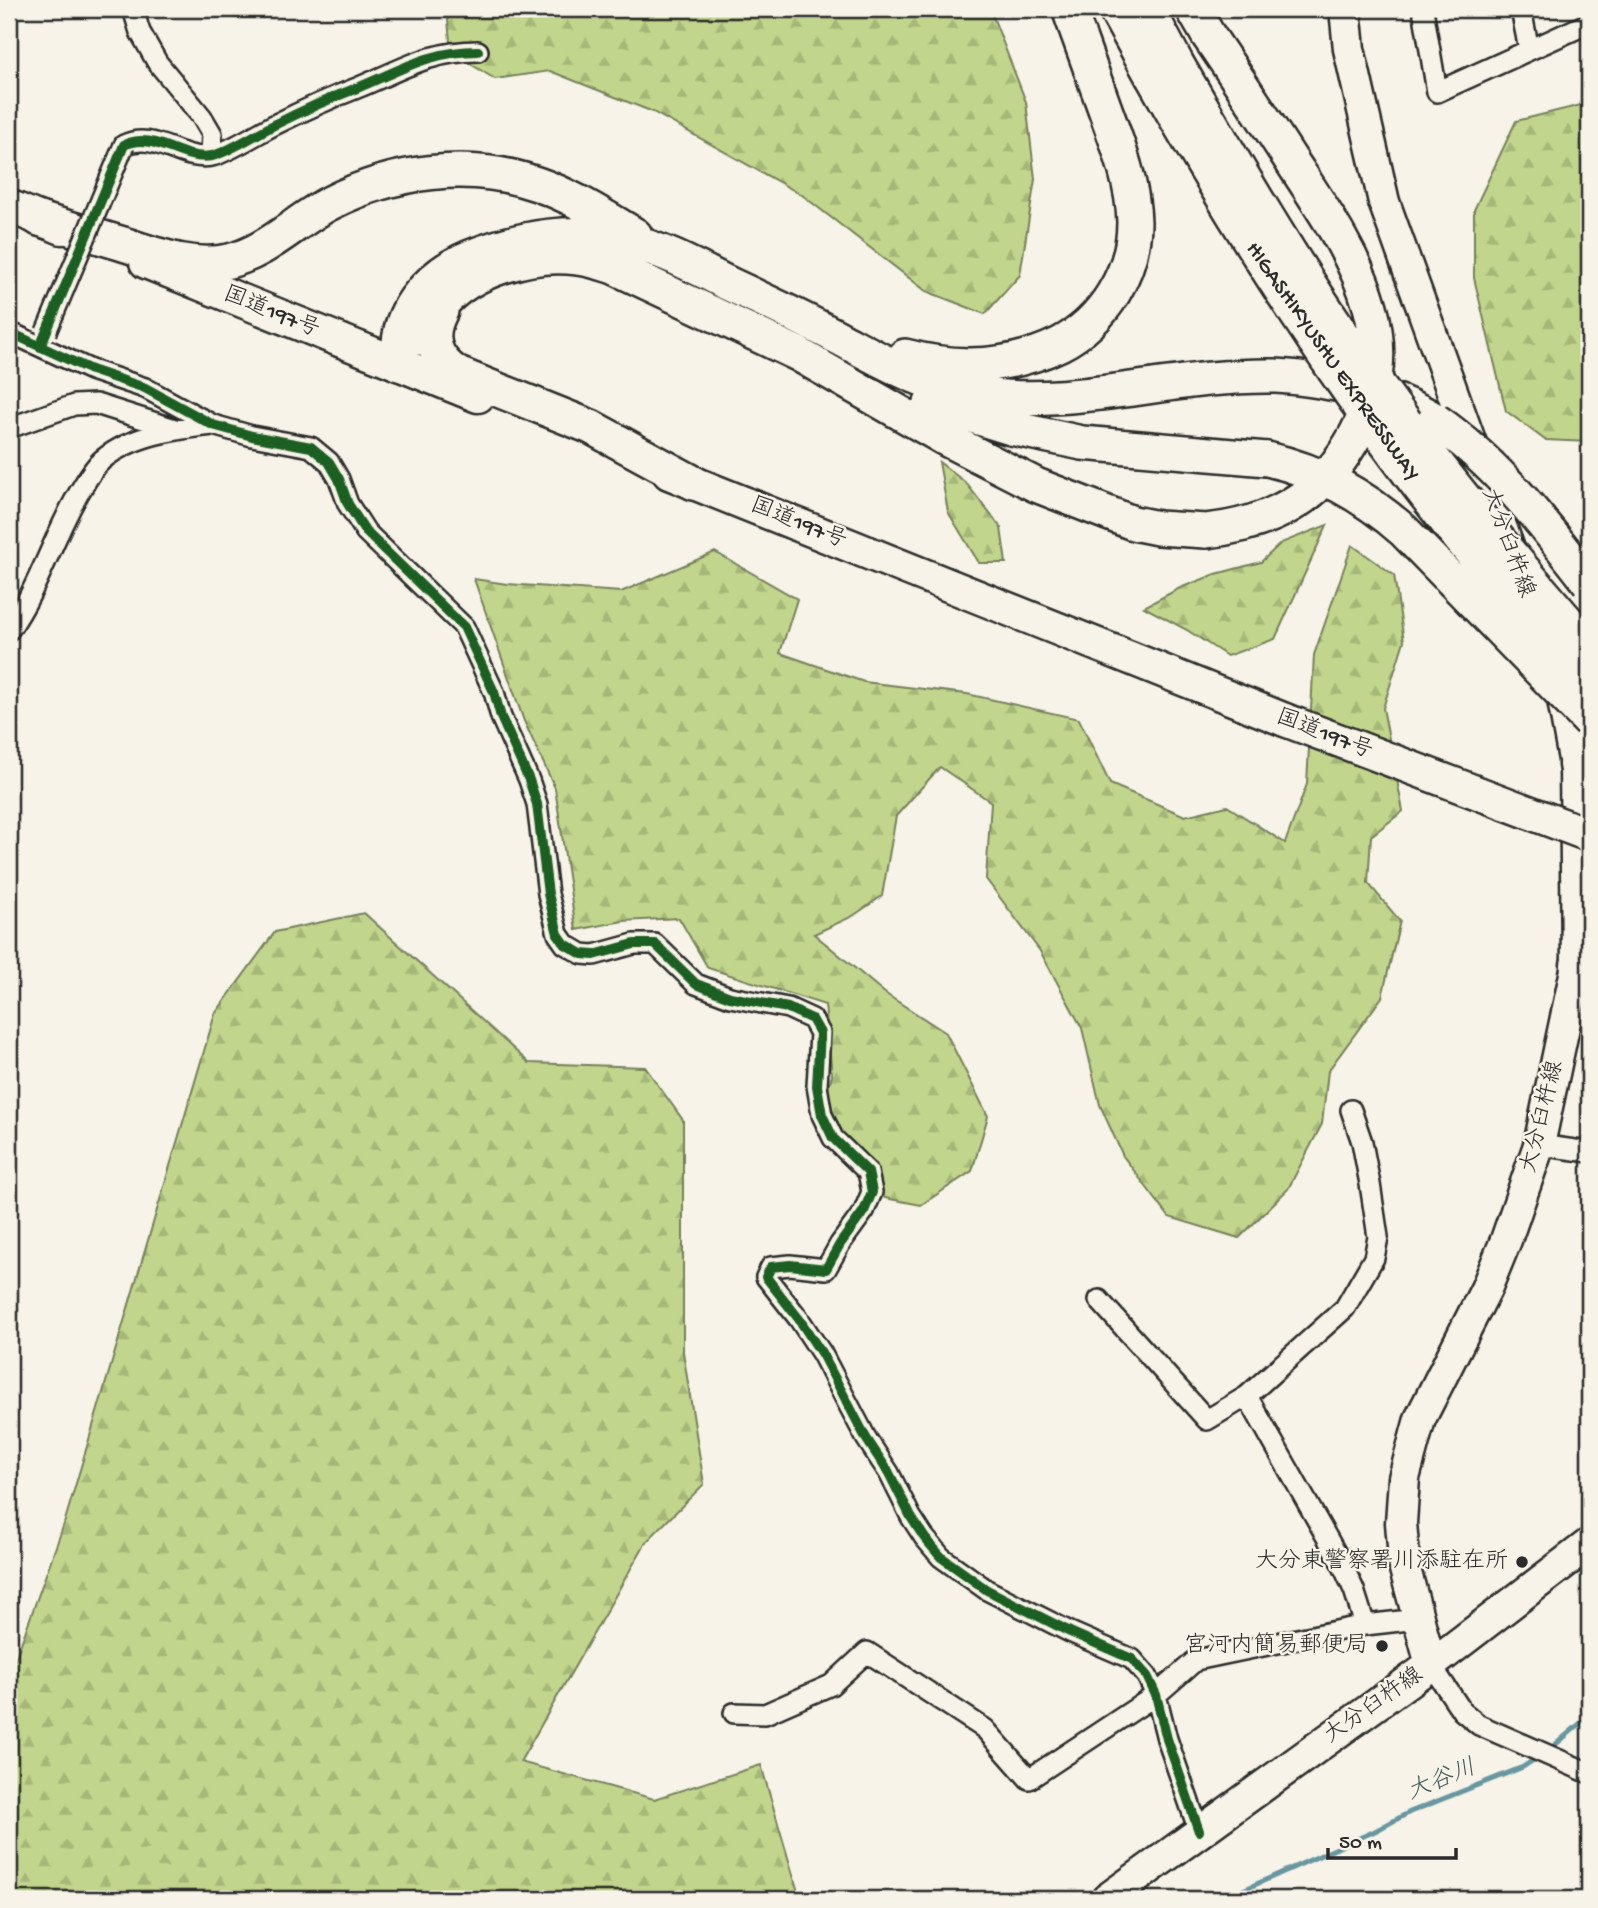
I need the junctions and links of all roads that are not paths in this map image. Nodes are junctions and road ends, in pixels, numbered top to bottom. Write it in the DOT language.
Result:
graph roads {
  1 [pos="133,9"];
  2 [pos="1069,9"];
  3 [pos="1115,9"];
  4 [pos="1148,9"];
  5 [pos="1345,9"];
  6 [pos="1423,9"];
  7 [pos="1521,9"];
  8 [pos="1201,22"];
  9 [pos="1589,23"];
  10 [pos="1529,50"];
  11 [pos="478,51"];
  12 [pos="1164,70"];
  13 [pos="211,156"];
  14 [pos="9,206"];
  15 [pos="39,219"];
  16 [pos="664,253"];
  17 [pos="455,292"];
  18 [pos="813,324"];
  19 [pos="9,332"];
  20 [pos="43,340"];
  21 [pos="798,354"];
  22 [pos="399,364"];
  23 [pos="214,425"];
  24 [pos="9,428"];
  25 [pos="175,429"];
  26 [pos="694,483"];
  27 [pos="1589,582"];
  28 [pos="9,630"];
  29 [pos="1589,646"];
  30 [pos="1589,687"];
  31 [pos="1589,721"];
  32 [pos="1582,767"];
  33 [pos="1589,835"];
  34 [pos="1583,965"];
  35 [pos="1351,1110"];
  36 [pos="1539,1145"];
  37 [pos="1589,1152"];
  38 [pos="1099,1300"];
  39 [pos="1247,1396"];
  40 [pos="1589,1544"];
  41 [pos="1418,1619"];
  42 [pos="1365,1625"];
  43 [pos="1432,1665"];
  44 [pos="1156,1695"];
  45 [pos="734,1713"];
  46 [pos="1588,1773"];
  47 [pos="1199,1831"];
  48 [pos="1107,1899"];
  1 -- 13 [label="street"];
  2 -- 18 [label="highway"];
  3 -- 12 [label="highway, HIGASHIKYUSHU EXPRESSWAY"];
  4 -- 12 [label="highway, HIGASHIKYUSHU EXPRESSWAY"];
  5 -- 32 [label="main road, 大分臼杵線"];
  6 -- 10 [label="street"];
  7 -- 10 [label="street"];
  8 -- 21 [label="highway, bridge"];
  9 -- 10 [label="street"];
  11 -- 13 [label="street"];
  12 -- 29 [label="highway, HIGASHIKYUSHU EXPRESSWAY, bridge"];
  12 -- 30 [label="highway, HIGASHIKYUSHU EXPRESSWAY, bridge"];
  13 -- 20 [label="street, bridge"];
  14 -- 15 [label="highway, 国道197号"];
  15 -- 16 [label="highway"];
  15 -- 22 [label="highway, 国道197号"];
  16 -- 18 [label="highway"];
  16 -- 22 [label="highway"];
  17 -- 21 [label="highway"];
  17 -- 22 [label="highway"];
  17 -- 26 [label="highway"];
  18 -- 27 [label="highway, bridge"];
  19 -- 20 [label="street"];
  20 -- 23 [label="street"];
  21 -- 31 [label="highway, bridge"];
  22 -- 26 [label="highway, 国道197号"];
  23 -- 25 [label="street"];
  23 -- 44 [label="street"];
  24 -- 25 [label="street"];
  25 -- 28 [label="street"];
  26 -- 33 [label="highway, 国道197号, bridge"];
  32 -- 34 [label="main road, 大分臼杵線"];
  34 -- 36 [label="main road, 大分臼杵線"];
  35 -- 39 [label="street"];
  36 -- 37 [label="street"];
  36 -- 41 [label="main road, 大分臼杵線"];
  38 -- 39 [label="street"];
  39 -- 42 [label="street"];
  40 -- 43 [label="main road"];
  41 -- 42 [label="street"];
  41 -- 43 [label="main road, 大分臼杵線"];
  42 -- 44 [label="street"];
  43 -- 46 [label="street"];
  43 -- 47 [label="main road, 大分臼杵線"];
  44 -- 45 [label="street"];
  44 -- 47 [label="street"];
  47 -- 48 [label="main road, 大分臼杵線"];
}
